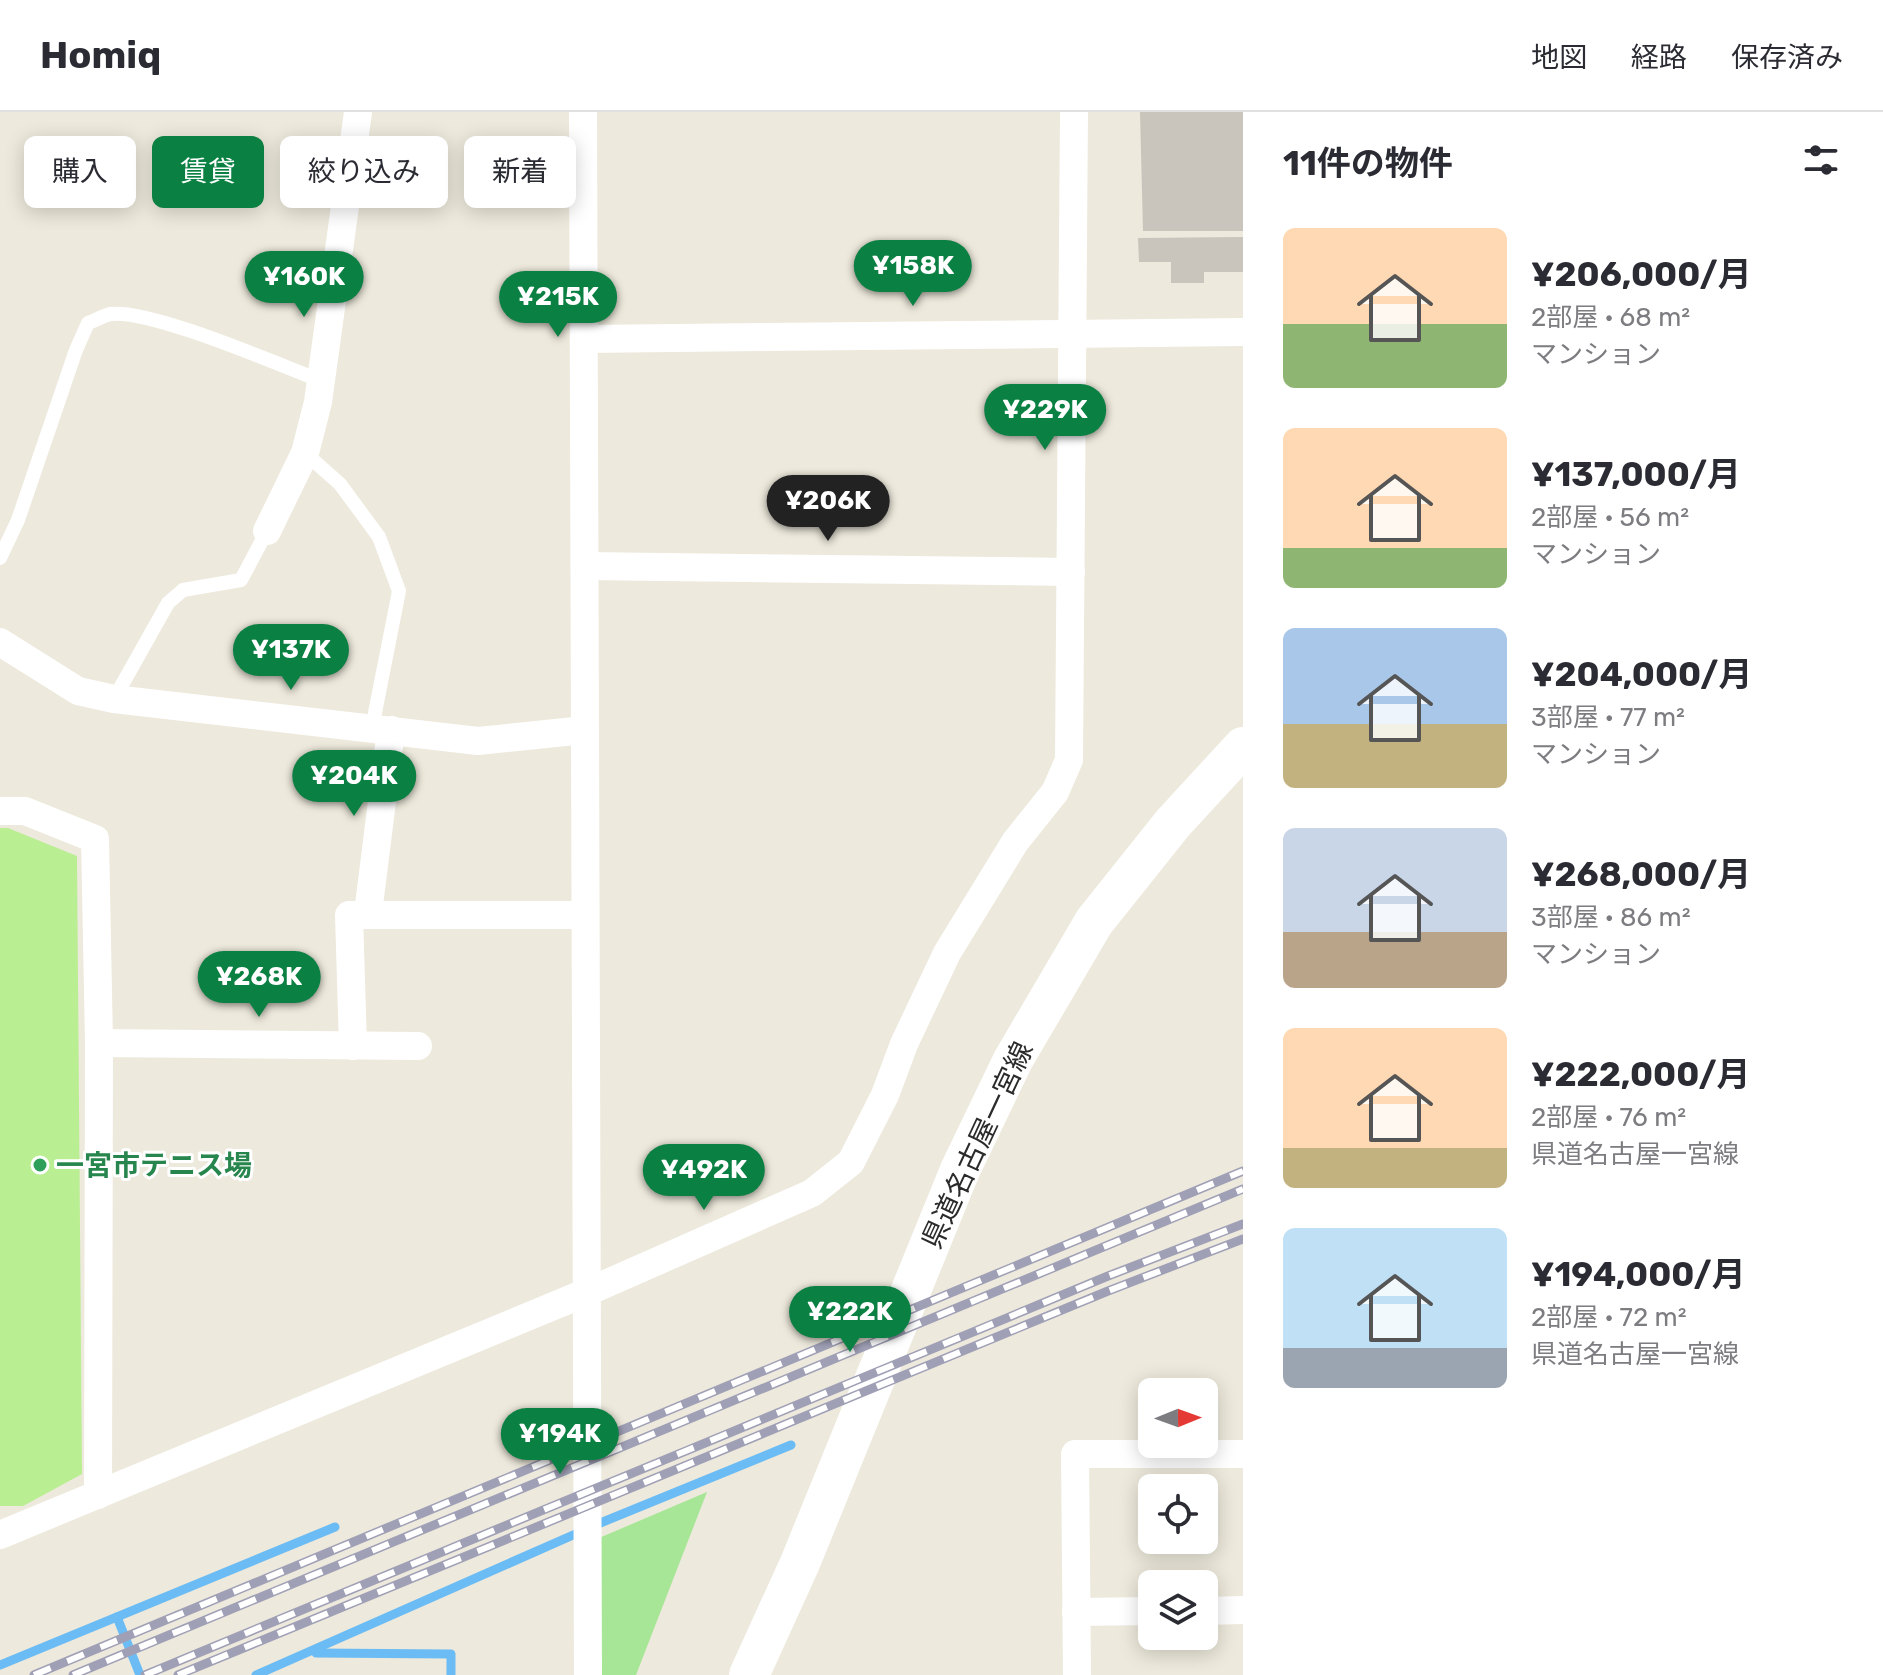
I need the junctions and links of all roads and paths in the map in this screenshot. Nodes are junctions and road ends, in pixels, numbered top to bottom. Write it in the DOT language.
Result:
graph roads {
  1 [pos="358,112"];
  2 [pos="583,112"];
  3 [pos="1074,112"];
  4 [pos="1072,332"];
  5 [pos="1243,332"];
  6 [pos="584,339"];
  7 [pos="322,381"];
  8 [pos="305,453"];
  9 [pos="267,531"];
  10 [pos="0,558"];
  11 [pos="585,566"];
  12 [pos="1071,572"];
  13 [pos="0,642"];
  14 [pos="114,699"];
  15 [pos="381,729"];
  16 [pos="585,730"];
  17 [pos="1243,747"];
  18 [pos="0,811"];
  19 [pos="368,913"];
  20 [pos="585,915"];
  21 [pos="99,1043"];
  22 [pos="353,1046"];
  23 [pos="418,1046"];
  24 [pos="585,1293"];
  25 [pos="1243,1454"];
  26 [pos="98,1495"];
  27 [pos="0,1523"];
  28 [pos="28,1523"];
  29 [pos="0,1535"];
  30 [pos="1243,1610"];
  31 [pos="1138,1611"];
  32 [pos="1218,1611"];
  33 [pos="1076,1612"];
  34 [pos="588,1675"];
  35 [pos="749,1675"];
  36 [pos="1077,1675"];
  1 -- 7 [label="street"];
  2 -- 6 [label="street"];
  3 -- 4 [label="street"];
  4 -- 5 [label="street"];
  4 -- 6 [label="street"];
  4 -- 12 [label="street"];
  6 -- 11 [label="street"];
  7 -- 8 [label="street"];
  7 -- 10 [label="lane"];
  8 -- 9 [label="street"];
  8 -- 15 [label="lane"];
  9 -- 14 [label="lane"];
  11 -- 12 [label="street"];
  11 -- 16 [label="street"];
  12 -- 24 [label="street"];
  13 -- 14 [label="street"];
  14 -- 15 [label="street"];
  15 -- 16 [label="street"];
  15 -- 19 [label="street"];
  16 -- 20 [label="street"];
  17 -- 35 [label="main road, 県道名古屋一宮線"];
  18 -- 21 [label="street"];
  19 -- 20 [label="street"];
  19 -- 22 [label="street"];
  20 -- 24 [label="street"];
  21 -- 22 [label="street"];
  21 -- 26 [label="street"];
  22 -- 23 [label="street"];
  24 -- 26 [label="street"];
  24 -- 34 [label="street"];
  25 -- 33 [label="street"];
  26 -- 28 [label="street"];
  27 -- 28 [label="street"];
  28 -- 29 [label="street"];
  30 -- 32 [label="street"];
  31 -- 33 [label="street"];
  33 -- 36 [label="street"];
}
